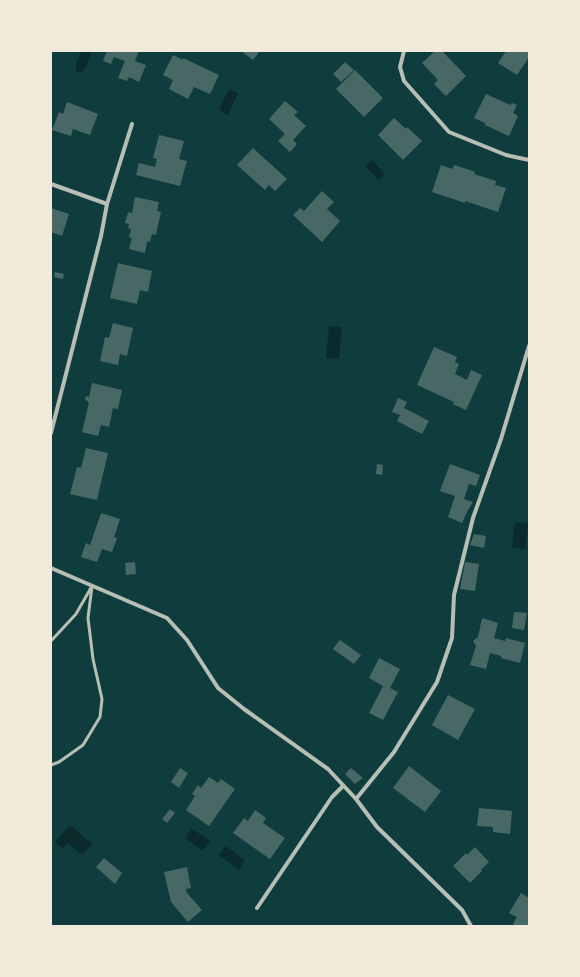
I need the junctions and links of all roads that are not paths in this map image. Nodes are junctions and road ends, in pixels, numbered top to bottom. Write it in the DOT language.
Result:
graph roads {
  1 [pos="404,51"];
  2 [pos="132,124"];
  3 [pos="529,160"];
  4 [pos="51,184"];
  5 [pos="108,204"];
  6 [pos="529,346"];
  7 [pos="51,433"];
  8 [pos="51,568"];
  9 [pos="92,586"];
  10 [pos="51,641"];
  11 [pos="51,765"];
  12 [pos="343,786"];
  13 [pos="356,799"];
  14 [pos="257,908"];
  15 [pos="471,926"];
  1 -- 3 [label="street"];
  2 -- 5 [label="street"];
  4 -- 5 [label="street"];
  5 -- 7 [label="street"];
  6 -- 13 [label="street"];
  8 -- 9 [label="street"];
  9 -- 10 [label="lane"];
  9 -- 11 [label="lane"];
  9 -- 12 [label="street"];
  12 -- 13 [label="street"];
  12 -- 14 [label="street"];
  13 -- 15 [label="street"];
}
